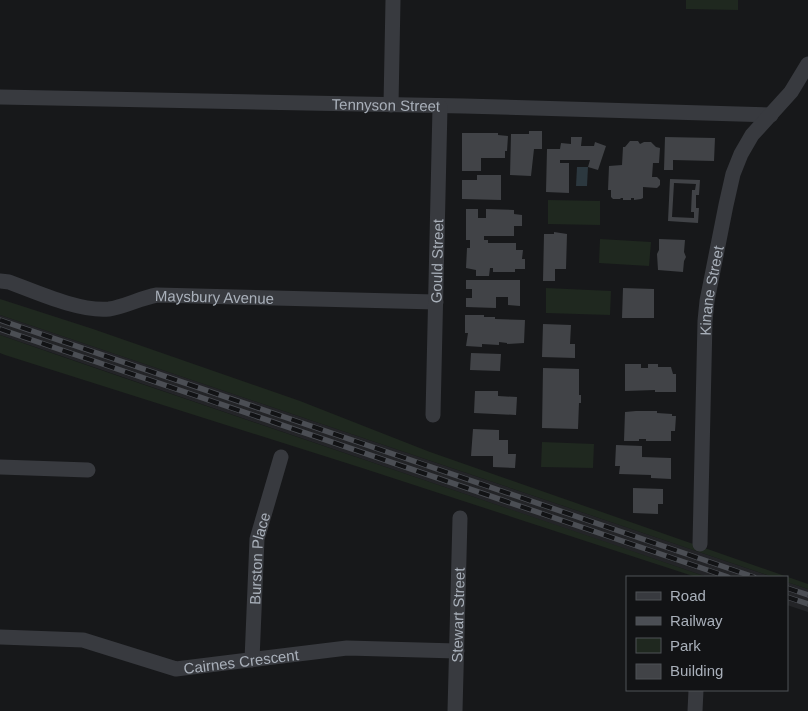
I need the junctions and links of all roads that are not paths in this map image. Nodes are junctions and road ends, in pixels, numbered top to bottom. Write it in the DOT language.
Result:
graph roads {
  1 [pos="393,0"];
  2 [pos="808,64"];
  3 [pos="0,97"];
  4 [pos="391,105"];
  5 [pos="440,107"];
  6 [pos="771,115"];
  7 [pos="0,281"];
  8 [pos="436,302"];
  9 [pos="433,415"];
  10 [pos="281,457"];
  11 [pos="0,467"];
  12 [pos="88,470"];
  13 [pos="460,518"];
  14 [pos="700,544"];
  15 [pos="0,637"];
  16 [pos="457,651"];
  17 [pos="252,660"];
  18 [pos="696,691"];
  19 [pos="455,711"];
  20 [pos="695,711"];
  1 -- 4 [label="street"];
  2 -- 6 [label="street, Kinane Street"];
  3 -- 4 [label="street, Tennyson Street"];
  4 -- 5 [label="street, Tennyson Street"];
  5 -- 6 [label="street, Tennyson Street"];
  5 -- 8 [label="street, Gould Street"];
  6 -- 14 [label="street, Kinane Street"];
  7 -- 8 [label="street, Maysbury Avenue"];
  8 -- 9 [label="street, Gould Street"];
  10 -- 17 [label="street, Burston Place"];
  11 -- 12 [label="street"];
  13 -- 16 [label="street, Stewart Street"];
  15 -- 17 [label="street, Cairnes Crescent"];
  16 -- 17 [label="street, Cairnes Crescent"];
  16 -- 19 [label="street, Stewart Street"];
  18 -- 20 [label="street"];
}
